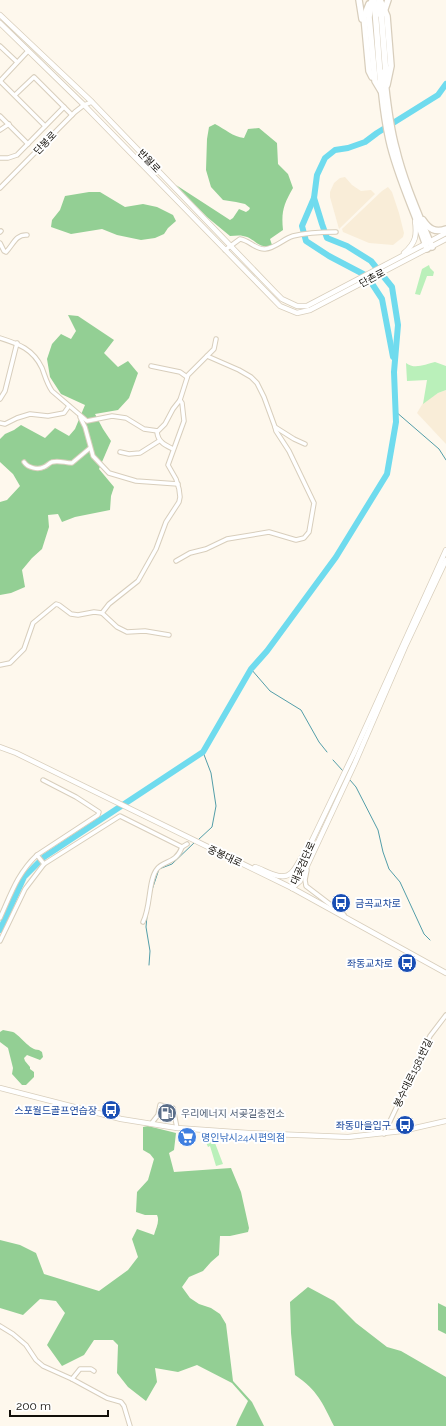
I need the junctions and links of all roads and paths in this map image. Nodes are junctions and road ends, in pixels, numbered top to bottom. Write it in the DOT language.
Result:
graph roads {
  1 [pos="359,0"];
  2 [pos="373,0"];
  3 [pos="379,0"];
  4 [pos="388,0"];
  5 [pos="0,15"];
  6 [pos="382,16"];
  7 [pos="0,23"];
  8 [pos="0,46"];
  9 [pos="28,51"];
  10 [pos="17,62"];
  11 [pos="369,71"];
  12 [pos="373,79"];
  13 [pos="0,81"];
  14 [pos="384,92"];
  15 [pos="15,95"];
  16 [pos="92,102"];
  17 [pos="84,105"];
  18 [pos="64,107"];
  19 [pos="72,115"];
  20 [pos="0,116"];
  21 [pos="9,124"];
  22 [pos="45,126"];
  23 [pos="0,130"];
  24 [pos="28,144"];
  25 [pos="0,158"];
  26 [pos="0,181"];
  27 [pos="4,185"];
  28 [pos="0,188"];
  29 [pos="417,216"];
  30 [pos="446,229"];
  31 [pos="336,232"];
  32 [pos="446,233"];
  33 [pos="27,235"];
  34 [pos="446,239"];
  35 [pos="0,243"];
  36 [pos="428,245"];
  37 [pos="230,246"];
  38 [pos="226,250"];
  39 [pos="394,260"];
  40 [pos="297,306"];
  41 [pos="297,313"];
  42 [pos="0,338"];
  43 [pos="216,339"];
  44 [pos="17,343"];
  45 [pos="208,356"];
  46 [pos="151,366"];
  47 [pos="188,377"];
  48 [pos="0,399"];
  49 [pos="180,400"];
  50 [pos="69,406"];
  51 [pos="79,414"];
  52 [pos="1,425"];
  53 [pos="276,427"];
  54 [pos="157,432"];
  55 [pos="159,441"];
  56 [pos="305,444"];
  57 [pos="90,448"];
  58 [pos="174,449"];
  59 [pos="120,452"];
  60 [pos="24,462"];
  61 [pos="178,484"];
  62 [pos="446,550"];
  63 [pos="446,560"];
  64 [pos="176,561"];
  65 [pos="102,613"];
  66 [pos="169,635"];
  67 [pos="0,665"];
  68 [pos="0,746"];
  69 [pos="353,761"];
  70 [pos="42,780"];
  71 [pos="342,785"];
  72 [pos="188,844"];
  73 [pos="182,847"];
  74 [pos="308,849"];
  75 [pos="37,855"];
  76 [pos="311,856"];
  77 [pos="44,863"];
  78 [pos="247,866"];
  79 [pos="292,888"];
  80 [pos="346,917"];
  81 [pos="0,918"];
  82 [pos="143,922"];
  83 [pos="0,941"];
  84 [pos="446,973"];
  85 [pos="446,1014"];
  86 [pos="0,1088"];
  87 [pos="446,1121"];
  88 [pos="151,1124"];
  89 [pos="177,1128"];
  90 [pos="384,1134"];
  91 [pos="0,1326"];
  92 [pos="94,1371"];
  93 [pos="72,1379"];
  94 [pos="130,1426"];
  1 -- 11 [label="highway"];
  2 -- 11 [label="highway"];
  2 -- 12 [label="highway"];
  2 -- 14 [label="highway"];
  3 -- 6 [label="highway"];
  3 -- 6 [label="highway"];
  4 -- 6 [label="highway"];
  5 -- 16 [label="main road, 반월로"];
  6 -- 14 [label="highway"];
  6 -- 14 [label="highway"];
  7 -- 9 [label="main road, 반월로"];
  8 -- 10 [label="street"];
  9 -- 10 [label="street"];
  9 -- 17 [label="main road, 반월로"];
  10 -- 13 [label="street"];
  11 -- 12 [label="highway"];
  12 -- 14 [label="highway"];
  13 -- 15 [label="street"];
  14 -- 29 [label="highway"];
  15 -- 18 [label="street"];
  15 -- 22 [label="street"];
  16 -- 17 [label="street, 단봉로"];
  16 -- 37 [label="main road, 반월로"];
  17 -- 19 [label="street, 단봉로"];
  17 -- 38 [label="main road, 반월로"];
  18 -- 19 [label="street"];
  18 -- 22 [label="street"];
  19 -- 27 [label="street, 단봉로"];
  20 -- 21 [label="street"];
  21 -- 23 [label="street"];
  21 -- 24 [label="street"];
  22 -- 24 [label="street"];
  24 -- 25 [label="street"];
  26 -- 27 [label="street"];
  27 -- 28 [label="street, 단봉로"];
  29 -- 30 [label="highway"];
  29 -- 36 [label="highway"];
  29 -- 39 [label="main road"];
  31 -- 37 [label="street"];
  32 -- 36 [label="main road, 단촌로"];
  33 -- 35 [label="street"];
  34 -- 36 [label="main road, 단촌로"];
  36 -- 39 [label="main road, 단촌로"];
  36 -- 41 [label="main road, 단촌로"];
  37 -- 38 [label="street"];
  37 -- 40 [label="main road, 반월로"];
  38 -- 41 [label="main road, 반월로"];
  39 -- 40 [label="main road, 단촌로"];
  42 -- 44 [label="street"];
  43 -- 45 [label="street"];
  44 -- 48 [label="street"];
  44 -- 50 [label="street"];
  45 -- 47 [label="street"];
  45 -- 53 [label="street"];
  46 -- 47 [label="street"];
  47 -- 49 [label="street"];
  49 -- 54 [label="street"];
  49 -- 58 [label="street"];
  50 -- 51 [label="street"];
  50 -- 52 [label="street"];
  51 -- 54 [label="street"];
  51 -- 57 [label="street"];
  53 -- 56 [label="street"];
  53 -- 64 [label="street"];
  54 -- 55 [label="street"];
  55 -- 58 [label="street"];
  55 -- 59 [label="street"];
  57 -- 60 [label="street"];
  57 -- 61 [label="street"];
  58 -- 61 [label="street"];
  61 -- 65 [label="street"];
  62 -- 69 [label="main road, 대곶검단로"];
  63 -- 69 [label="main road, 대곶검단로"];
  65 -- 66 [label="street"];
  65 -- 67 [label="street"];
  68 -- 78 [label="main road, 중봉대로"];
  69 -- 71 [label="main road, 대곶검단로"];
  70 -- 75 [label="street"];
  71 -- 74 [label="main road, 대곶검단로"];
  71 -- 76 [label="main road, 대곶검단로"];
  72 -- 73 [label="street"];
  73 -- 77 [label="street"];
  73 -- 82 [label="street"];
  74 -- 78 [label="main road"];
  74 -- 79 [label="main road, 대곶검단로"];
  75 -- 77 [label="street"];
  75 -- 81 [label="street"];
  76 -- 79 [label="main road, 대곶검단로"];
  76 -- 80 [label="street"];
  77 -- 83 [label="street"];
  78 -- 79 [label="main road, 중봉대로"];
  79 -- 80 [label="main road, 중봉대로"];
  80 -- 84 [label="main road, 중봉대로"];
  85 -- 90 [label="street, 봉수대로1581번길"];
  86 -- 88 [label="main road"];
  87 -- 90 [label="main road"];
  88 -- 89 [label="main road"];
  88 -- 89 [label="street"];
  89 -- 90 [label="main road"];
  91 -- 93 [label="street"];
  92 -- 93 [label="street"];
  93 -- 94 [label="street"];
}
